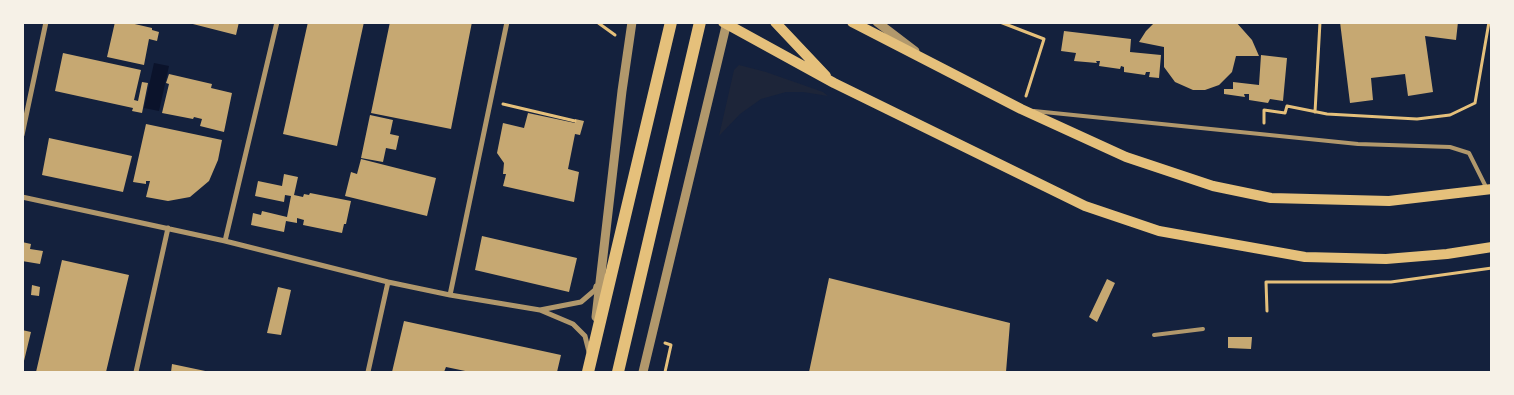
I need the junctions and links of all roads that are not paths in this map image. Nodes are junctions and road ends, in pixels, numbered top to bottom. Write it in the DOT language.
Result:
graph roads {
  1 [pos="46,22"];
  2 [pos="277,22"];
  3 [pos="507,22"];
  4 [pos="632,22"];
  5 [pos="671,22"];
  6 [pos="700,22"];
  7 [pos="775,22"];
  8 [pos="852,22"];
  9 [pos="877,22"];
  10 [pos="726,23"];
  11 [pos="933,64"];
  12 [pos="834,83"];
  13 [pos="1021,109"];
  14 [pos="22,135"];
  15 [pos="1489,189"];
  16 [pos="22,197"];
  17 [pos="168,228"];
  18 [pos="225,241"];
  19 [pos="1492,247"];
  20 [pos="602,270"];
  21 [pos="388,282"];
  22 [pos="450,295"];
  23 [pos="540,310"];
  24 [pos="1203,329"];
  25 [pos="1154,335"];
  26 [pos="589,368"];
  27 [pos="136,372"];
  28 [pos="368,372"];
  29 [pos="618,372"];
  30 [pos="643,372"];
  1 -- 14 [label="street"];
  2 -- 18 [label="street"];
  3 -- 22 [label="street"];
  4 -- 20 [label="street"];
  5 -- 26 [label="main road"];
  6 -- 29 [label="main road"];
  7 -- 12 [label="main road"];
  8 -- 11 [label="main road"];
  9 -- 11 [label="street"];
  10 -- 12 [label="main road"];
  10 -- 30 [label="street"];
  11 -- 13 [label="main road"];
  12 -- 19 [label="main road"];
  13 -- 15 [label="main road"];
  13 -- 15 [label="lane"];
  16 -- 17 [label="street"];
  17 -- 18 [label="street"];
  17 -- 27 [label="street"];
  18 -- 21 [label="street"];
  20 -- 23 [label="street"];
  20 -- 26 [label="street"];
  21 -- 22 [label="street"];
  21 -- 28 [label="street"];
  22 -- 23 [label="street"];
  23 -- 26 [label="street"];
  24 -- 25 [label="lane"];
}
